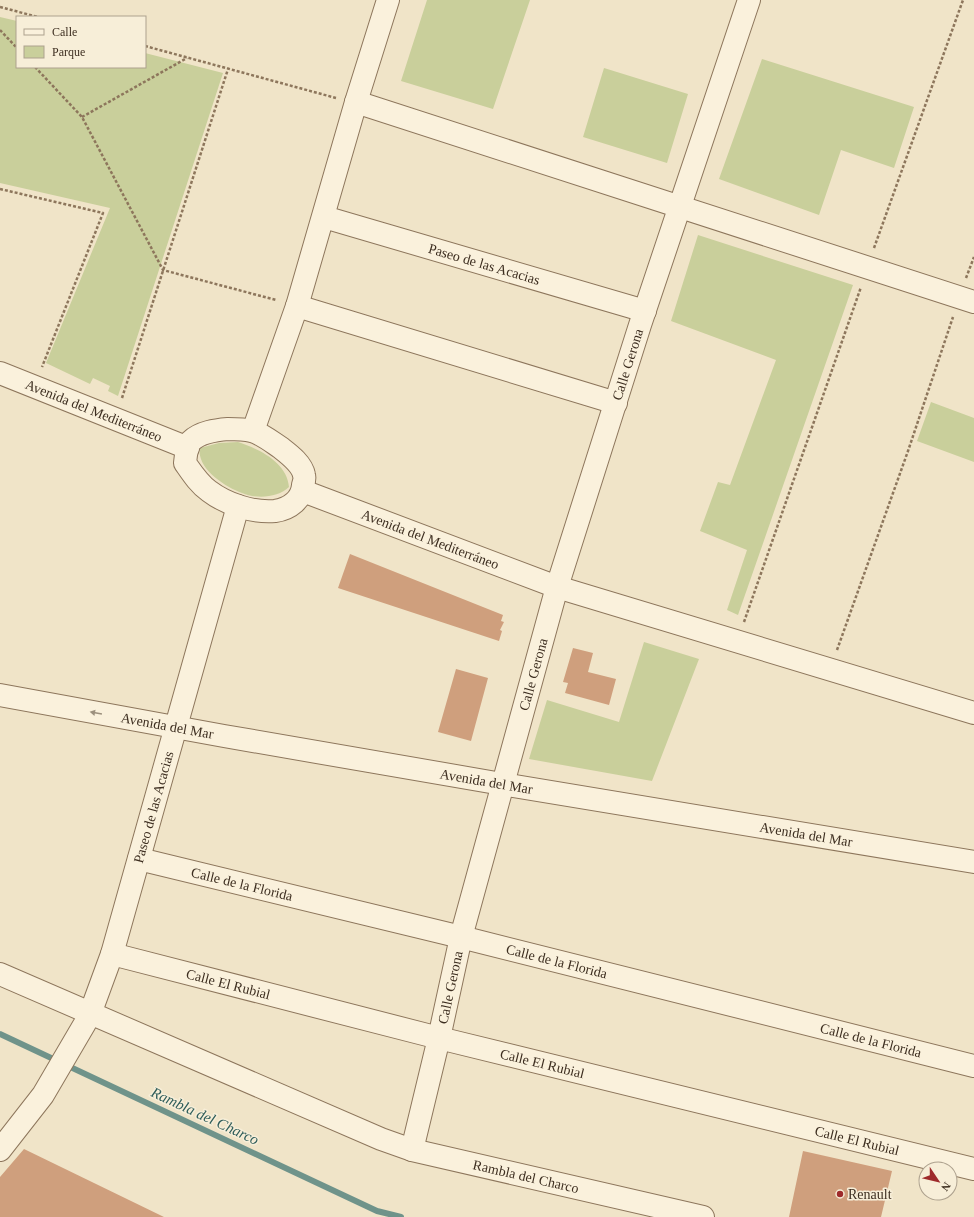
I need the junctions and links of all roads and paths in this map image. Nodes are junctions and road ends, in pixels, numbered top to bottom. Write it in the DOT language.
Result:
graph roads {
  1 [pos="388,0"];
  2 [pos="750,0"];
  3 [pos="963,0"];
  4 [pos="0,7"];
  5 [pos="34,16"];
  6 [pos="0,30"];
  7 [pos="146,46"];
  8 [pos="16,47"];
  9 [pos="187,58"];
  10 [pos="36,68"];
  11 [pos="228,69"];
  12 [pos="356,102"];
  13 [pos="82,117"];
  14 [pos="0,189"];
  15 [pos="679,206"];
  16 [pos="324,217"];
  17 [pos="868,267"];
  18 [pos="163,270"];
  19 [pos="967,299"];
  20 [pos="297,306"];
  21 [pos="645,311"];
  22 [pos="41,368"];
  23 [pos="0,373"];
  24 [pos="121,399"];
  25 [pos="616,403"];
  26 [pos="253,431"];
  27 [pos="188,448"];
  28 [pos="303,491"];
  29 [pos="238,506"];
  30 [pos="557,587"];
  31 [pos="738,642"];
  32 [pos="830,669"];
  33 [pos="0,695"];
  34 [pos="974,713"];
  35 [pos="176,727"];
  36 [pos="502,784"];
  37 [pos="139,859"];
  38 [pos="974,862"];
  39 [pos="461,937"];
  40 [pos="112,954"];
  41 [pos="0,974"];
  42 [pos="87,1020"];
  43 [pos="439,1038"];
  44 [pos="974,1066"];
  45 [pos="0,1150"];
  46 [pos="412,1150"];
  47 [pos="974,1169"];
  48 [pos="703,1217"];
  1 -- 12 [label="street"];
  2 -- 15 [label="street, Calle Gerona"];
  3 -- 17 [label="path"];
  4 -- 5 [label="path"];
  6 -- 8 [label="path"];
  7 -- 9 [label="path"];
  9 -- 11 [label="path"];
  9 -- 13 [label="path"];
  10 -- 13 [label="path"];
  11 -- 12 [label="path"];
  11 -- 18 [label="path"];
  12 -- 15 [label="street"];
  12 -- 16 [label="street"];
  13 -- 18 [label="path"];
  14 -- 22 [label="path"];
  15 -- 17 [label="street"];
  15 -- 21 [label="street, Calle Gerona"];
  16 -- 20 [label="street"];
  16 -- 21 [label="street, Paseo de las Acacias"];
  17 -- 19 [label="street"];
  17 -- 31 [label="path"];
  18 -- 20 [label="path"];
  18 -- 24 [label="path"];
  19 -- 32 [label="path"];
  20 -- 25 [label="street"];
  20 -- 26 [label="street"];
  21 -- 25 [label="street, Calle Gerona"];
  23 -- 27 [label="street, Avenida del Mediterráneo"];
  25 -- 30 [label="street, Calle Gerona"];
  26 -- 27 [label="street"];
  26 -- 28 [label="street"];
  27 -- 29 [label="street"];
  28 -- 29 [label="street"];
  28 -- 30 [label="street, Avenida del Mediterráneo"];
  29 -- 35 [label="street, Paseo de las Acacias"];
  30 -- 31 [label="street, Avenida del Mediterráneo"];
  30 -- 36 [label="street, Calle Gerona"];
  31 -- 32 [label="street, Avenida del Mediterráneo"];
  32 -- 34 [label="street, Avenida del Mediterráneo"];
  35 -- 33 [label="street, Avenida del Mar, one-way"];
  35 -- 36 [label="street, Avenida del Mar"];
  35 -- 37 [label="street, Paseo de las Acacias"];
  36 -- 38 [label="street, Avenida del Mar"];
  36 -- 39 [label="street, Calle Gerona"];
  37 -- 39 [label="street, Calle de la Florida"];
  37 -- 40 [label="street, Paseo de las Acacias"];
  39 -- 43 [label="street, Calle Gerona"];
  39 -- 44 [label="street, Calle de la Florida"];
  40 -- 42 [label="street, Paseo de las Acacias"];
  40 -- 43 [label="street, Calle El Rubial"];
  41 -- 42 [label="street, Rambla del Charco"];
  42 -- 45 [label="street, Paseo de las Acacias"];
  42 -- 46 [label="street, Rambla del Charco"];
  43 -- 46 [label="street, Calle Gerona"];
  43 -- 47 [label="street, Calle El Rubial"];
  46 -- 48 [label="street, Rambla del Charco"];
}
